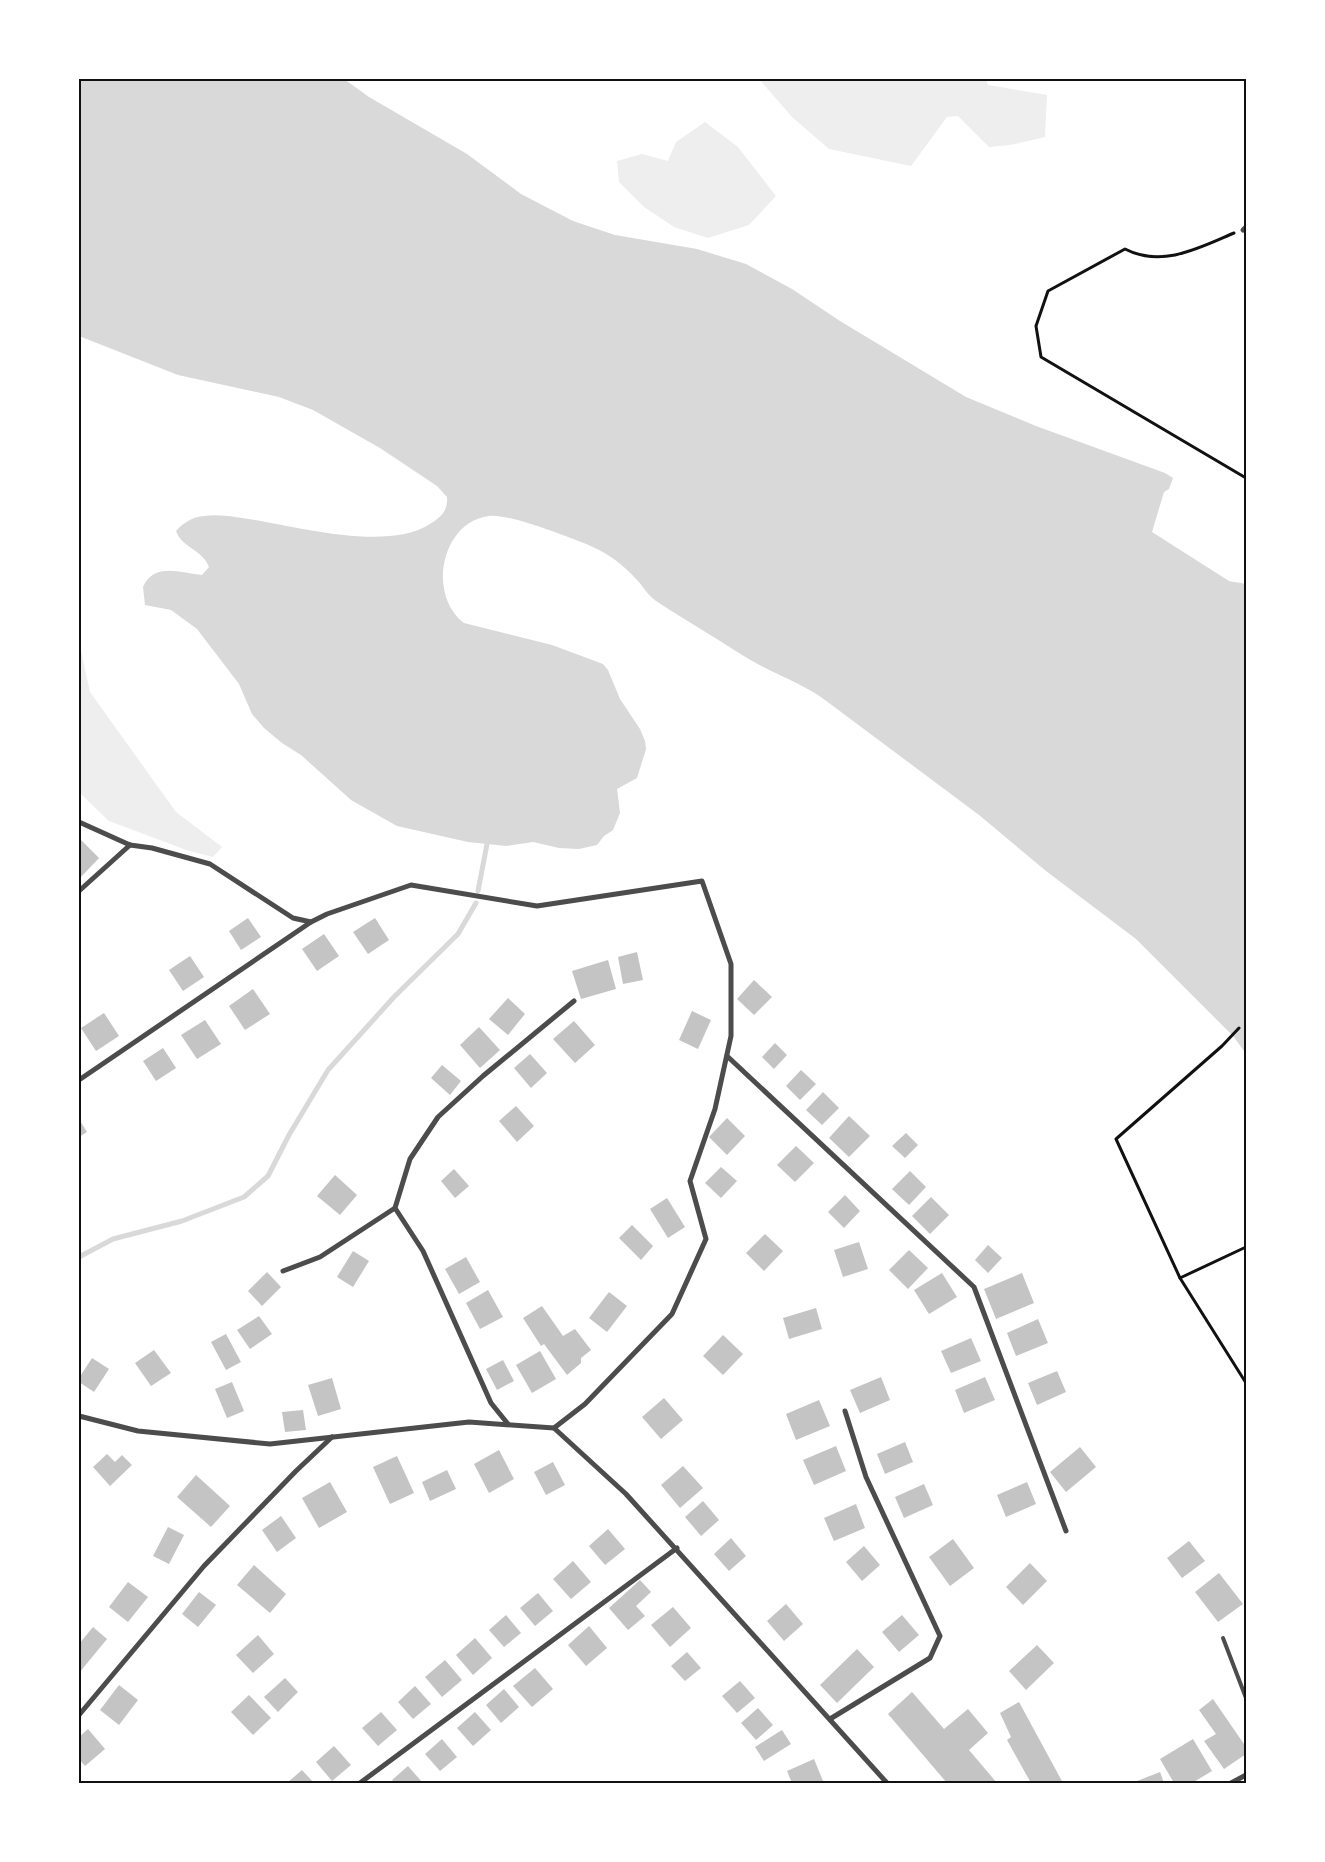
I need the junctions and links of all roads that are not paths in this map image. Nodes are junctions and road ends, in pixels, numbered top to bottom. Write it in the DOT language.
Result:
graph roads {
  1 [pos="79,822"];
  2 [pos="130,846"];
  3 [pos="79,891"];
  4 [pos="311,922"];
  5 [pos="574,1001"];
  6 [pos="727,1056"];
  7 [pos="79,1080"];
  8 [pos="395,1208"];
  9 [pos="283,1271"];
  10 [pos="845,1411"];
  11 [pos="79,1416"];
  12 [pos="508,1424"];
  13 [pos="554,1428"];
  14 [pos="332,1437"];
  15 [pos="1066,1531"];
  16 [pos="677,1548"];
  17 [pos="1223,1638"];
  18 [pos="1246,1698"];
  19 [pos="79,1715"];
  20 [pos="830,1720"];
  21 [pos="1246,1775"];
  22 [pos="360,1783"];
  23 [pos="887,1783"];
  24 [pos="1231,1783"];
  1 -- 2 [label="street"];
  2 -- 3 [label="street"];
  2 -- 4 [label="street"];
  4 -- 6 [label="street"];
  4 -- 7 [label="street"];
  5 -- 8 [label="street"];
  6 -- 13 [label="street"];
  6 -- 15 [label="street"];
  8 -- 9 [label="street"];
  8 -- 12 [label="street"];
  10 -- 20 [label="street"];
  11 -- 14 [label="street"];
  12 -- 13 [label="street"];
  12 -- 14 [label="street"];
  13 -- 16 [label="street"];
  14 -- 19 [label="street"];
  16 -- 20 [label="street"];
  16 -- 22 [label="street"];
  17 -- 18 [label="lane"];
  20 -- 23 [label="street"];
  21 -- 24 [label="street"];
}
